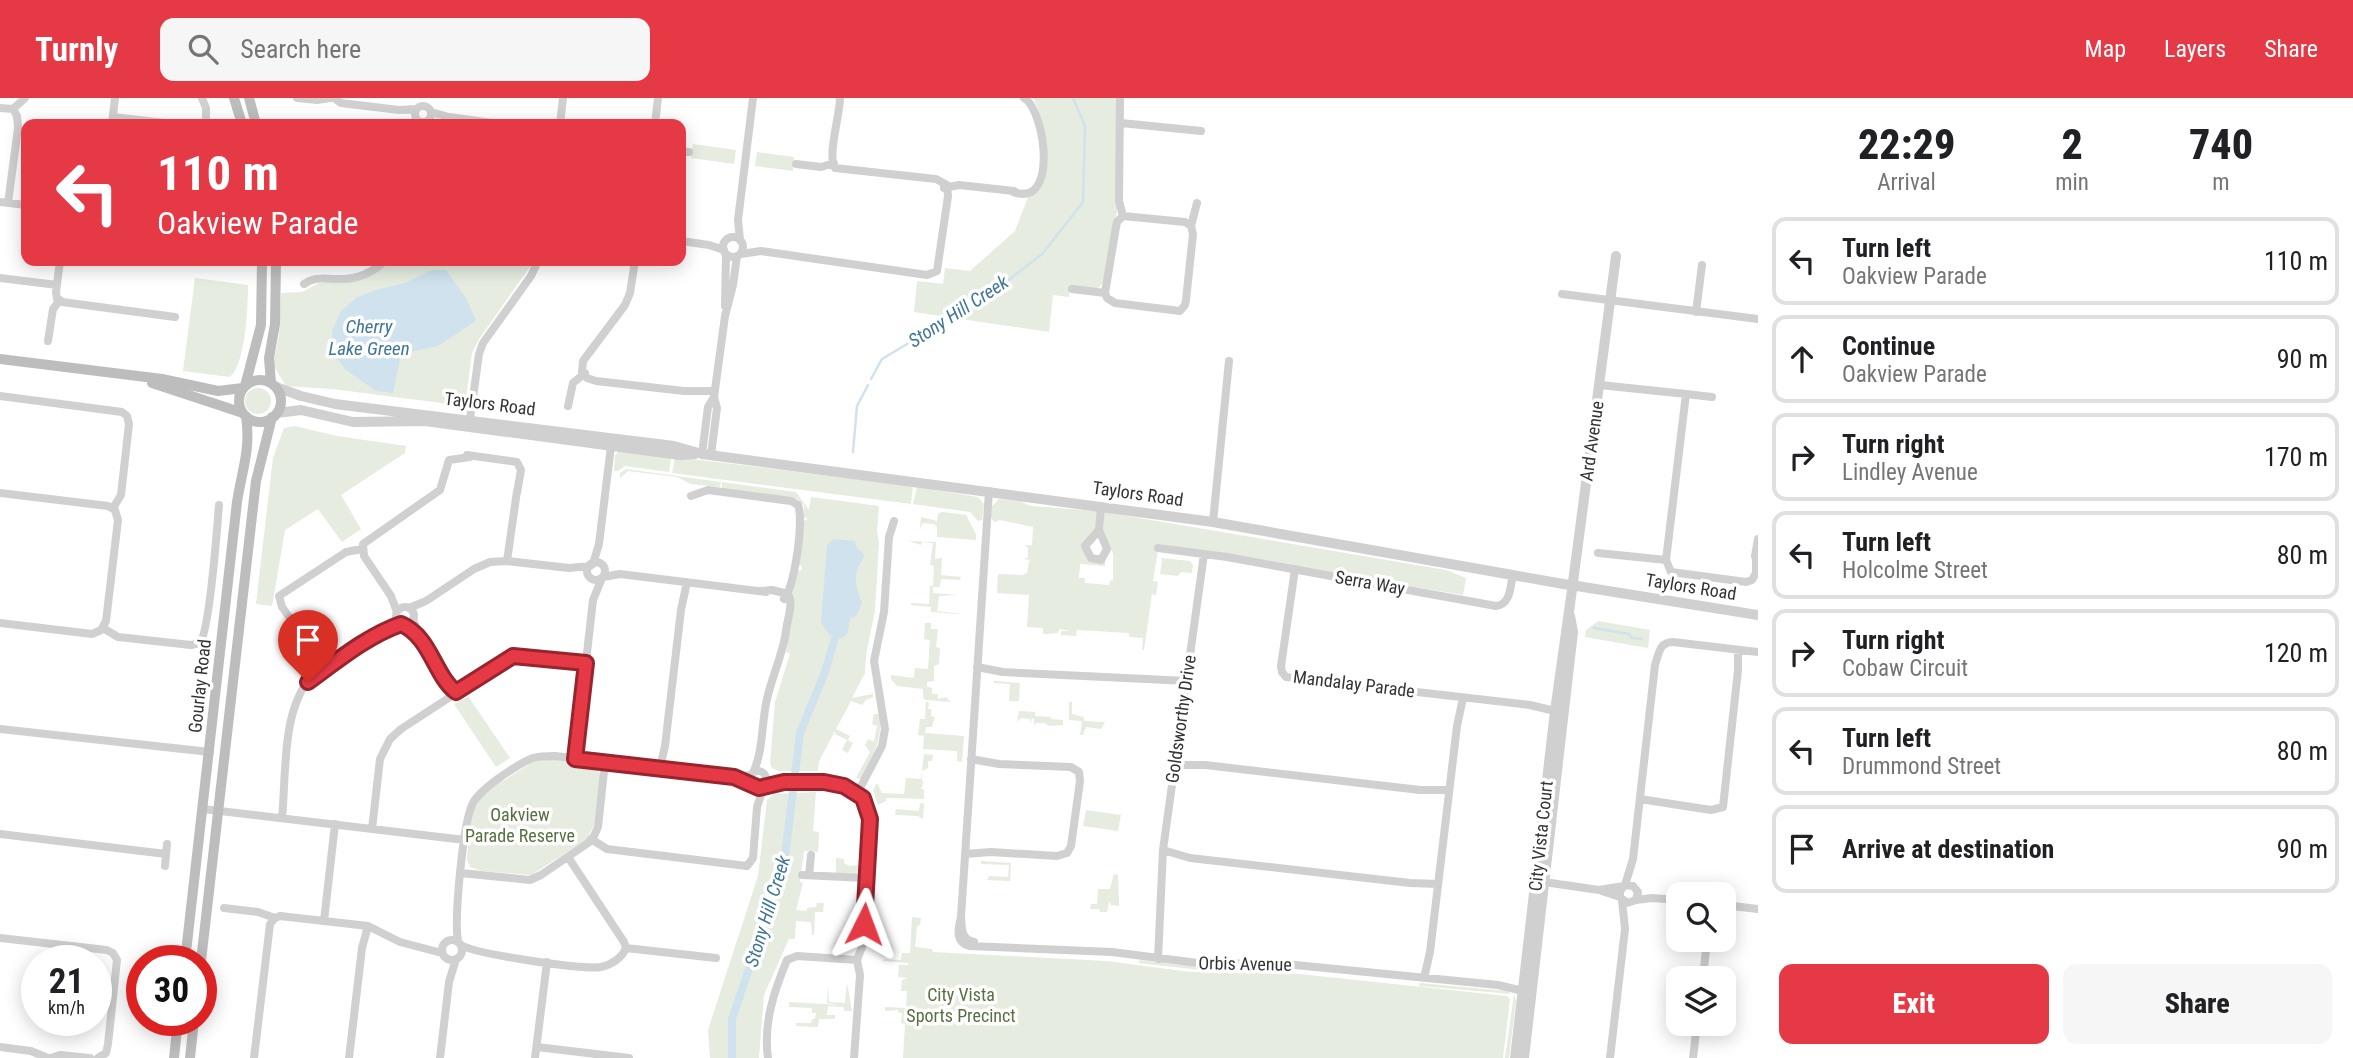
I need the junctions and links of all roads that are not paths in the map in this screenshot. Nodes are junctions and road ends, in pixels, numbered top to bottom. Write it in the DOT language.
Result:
graph roads {
  1 [pos="25,98"];
  2 [pos="115,98"];
  3 [pos="202,98"];
  4 [pos="234,98"];
  5 [pos="248,98"];
  6 [pos="297,98"];
  7 [pos="332,98"];
  8 [pos="563,98"];
  9 [pos="658,98"];
  10 [pos="753,98"];
  11 [pos="1024,98"];
  12 [pos="1120,98"];
  13 [pos="841,99"];
  14 [pos="0,108"];
  15 [pos="13,109"];
  16 [pos="423,113"];
  17 [pos="113,119"];
  18 [pos="206,119"];
  19 [pos="240,119"];
  20 [pos="254,119"];
  21 [pos="464,119"];
  22 [pos="561,119"];
  23 [pos="655,119"];
  24 [pos="1121,123"];
  25 [pos="1201,131"];
  26 [pos="834,163"];
  27 [pos="796,164"];
  28 [pos="946,188"];
  29 [pos="4,202"];
  30 [pos="1197,202"];
  31 [pos="1123,216"];
  32 [pos="738,220"];
  33 [pos="1191,226"];
  34 [pos="686,242"];
  35 [pos="741,242"];
  36 [pos="726,246"];
  37 [pos="761,251"];
  38 [pos="739,255"];
  39 [pos="1616,256"];
  40 [pos="1702,265"];
  41 [pos="59,266"];
  42 [pos="262,266"];
  43 [pos="276,266"];
  44 [pos="378,266"];
  45 [pos="536,266"];
  46 [pos="634,266"];
  47 [pos="0,278"];
  48 [pos="304,284"];
  49 [pos="57,285"];
  50 [pos="1072,289"];
  51 [pos="1105,293"];
  52 [pos="1562,294"];
  53 [pos="60,300"];
  54 [pos="1611,301"];
  55 [pos="1696,312"];
  56 [pos="725,316"];
  57 [pos="175,317"];
  58 [pos="1758,319"];
  59 [pos="48,341"];
  60 [pos="0,359"];
  61 [pos="1229,360"];
  62 [pos="585,373"];
  63 [pos="123,376"];
  64 [pos="273,385"];
  65 [pos="1600,385"];
  66 [pos="244,387"];
  67 [pos="714,394"];
  68 [pos="1686,394"];
  69 [pos="0,396"];
  70 [pos="1712,397"];
  71 [pos="568,406"];
  72 [pos="244,414"];
  73 [pos="275,415"];
  74 [pos="470,419"];
  75 [pos="612,442"];
  76 [pos="704,454"];
  77 [pos="989,491"];
  78 [pos="0,494"];
  79 [pos="691,496"];
  80 [pos="219,505"];
  81 [pos="1101,506"];
  82 [pos="113,508"];
  83 [pos="206,520"];
  84 [pos="894,521"];
  85 [pos="217,522"];
  86 [pos="1213,522"];
  87 [pos="1099,530"];
  88 [pos="1758,538"];
  89 [pos="1158,548"];
  90 [pos="362,549"];
  91 [pos="1598,553"];
  92 [pos="1756,553"];
  93 [pos="1205,554"];
  94 [pos="1666,560"];
  95 [pos="509,561"];
  96 [pos="594,569"];
  97 [pos="1295,569"];
  98 [pos="620,574"];
  99 [pos="1513,575"];
  100 [pos="602,578"];
  101 [pos="684,582"];
  102 [pos="1573,586"];
  103 [pos="391,596"];
  104 [pos="786,596"];
  105 [pos="593,600"];
  106 [pos="426,601"];
  107 [pos="407,607"];
  108 [pos="396,614"];
  109 [pos="1758,615"];
  110 [pos="1570,616"];
  111 [pos="413,618"];
  112 [pos="0,623"];
  113 [pos="403,624"];
  114 [pos="103,628"];
  115 [pos="384,630"];
  116 [pos="419,637"];
  117 [pos="1741,650"];
  118 [pos="1758,652"];
  119 [pos="586,663"];
  120 [pos="323,666"];
  121 [pos="977,671"];
  122 [pos="1186,685"];
  123 [pos="454,689"];
  124 [pos="1460,697"];
  125 [pos="1555,708"];
  126 [pos="0,729"];
  127 [pos="761,750"];
  128 [pos="210,752"];
  129 [pos="575,759"];
  130 [pos="1175,761"];
  131 [pos="606,762"];
  132 [pos="971,762"];
  133 [pos="663,769"];
  134 [pos="764,773"];
  135 [pos="752,779"];
  136 [pos="784,782"];
  137 [pos="765,785"];
  138 [pos="1449,793"];
  139 [pos="857,794"];
  140 [pos="1640,801"];
  141 [pos="757,807"];
  142 [pos="203,809"];
  143 [pos="219,811"];
  144 [pos="280,818"];
  145 [pos="335,824"];
  146 [pos="372,829"];
  147 [pos="0,834"];
  148 [pos="465,839"];
  149 [pos="591,839"];
  150 [pos="167,844"];
  151 [pos="965,851"];
  152 [pos="166,854"];
  153 [pos="1163,854"];
  154 [pos="811,855"];
  155 [pos="568,857"];
  156 [pos="1633,859"];
  157 [pos="165,866"];
  158 [pos="461,873"];
  159 [pos="866,878"];
  160 [pos="1541,884"];
  161 [pos="1625,886"];
  162 [pos="1438,887"];
  163 [pos="1599,890"];
  164 [pos="1636,896"];
  165 [pos="1666,898"];
  166 [pos="1621,899"];
  167 [pos="1736,906"];
  168 [pos="225,908"];
  169 [pos="1758,909"];
  170 [pos="456,914"];
  171 [pos="275,918"];
  172 [pos="324,921"];
  173 [pos="368,926"];
  174 [pos="1625,929"];
  175 [pos="0,938"];
  176 [pos="446,942"];
  177 [pos="460,943"];
  178 [pos="410,944"];
  179 [pos="187,945"];
  180 [pos="203,945"];
  181 [pos="626,948"];
  182 [pos="486,954"];
  183 [pos="444,955"];
  184 [pos="458,958"];
  185 [pos="716,958"];
  186 [pos="1155,958"];
  187 [pos="857,960"];
  188 [pos="547,962"];
  189 [pos="1428,978"];
  190 [pos="449,982"];
  191 [pos="1523,988"];
  192 [pos="176,1036"];
  193 [pos="192,1036"];
  194 [pos="1696,1036"];
  195 [pos="0,1047"];
  196 [pos="537,1047"];
  197 [pos="105,1057"];
  198 [pos="49,1058"];
  199 [pos="90,1058"];
  200 [pos="173,1058"];
  201 [pos="190,1058"];
  202 [pos="254,1058"];
  203 [pos="349,1058"];
  204 [pos="440,1058"];
  205 [pos="536,1058"];
  206 [pos="629,1058"];
  207 [pos="768,1058"];
  208 [pos="854,1058"];
  209 [pos="1516,1058"];
  210 [pos="1524,1058"];
  211 [pos="1610,1058"];
  212 [pos="1693,1058"];
  1 -- 15 [label="street"];
  2 -- 17 [label="street"];
  3 -- 18 [label="street"];
  4 -- 19 [label="main road"];
  5 -- 20 [label="main road"];
  6 -- 7 [label="street"];
  7 -- 16 [label="street"];
  8 -- 22 [label="street"];
  9 -- 23 [label="street"];
  10 -- 32 [label="street"];
  11 -- 28 [label="street"];
  12 -- 24 [label="street"];
  13 -- 26 [label="street"];
  14 -- 15 [label="street"];
  15 -- 29 [label="street"];
  16 -- 21 [label="street"];
  24 -- 25 [label="street"];
  24 -- 31 [label="street"];
  26 -- 27 [label="street"];
  26 -- 28 [label="street"];
  28 -- 37 [label="street"];
  30 -- 33 [label="street"];
  31 -- 33 [label="street"];
  31 -- 51 [label="street"];
  32 -- 35 [label="street"];
  32 -- 36 [label="street"];
  33 -- 51 [label="street"];
  34 -- 36 [label="street"];
  35 -- 36 [label="street"];
  35 -- 37 [label="street"];
  35 -- 38 [label="street"];
  36 -- 38 [label="street"];
  36 -- 56 [label="street"];
  37 -- 38 [label="street"];
  38 -- 56 [label="street"];
  39 -- 54 [label="street, Ard Avenue"];
  40 -- 55 [label="street"];
  41 -- 49 [label="street"];
  42 -- 66 [label="main road"];
  43 -- 64 [label="main road"];
  44 -- 48 [label="street"];
  45 -- 74 [label="street"];
  46 -- 62 [label="street"];
  47 -- 49 [label="street"];
  49 -- 53 [label="street"];
  50 -- 51 [label="street"];
  52 -- 54 [label="street"];
  53 -- 57 [label="street"];
  53 -- 59 [label="street"];
  54 -- 55 [label="street"];
  54 -- 65 [label="street, Ard Avenue"];
  55 -- 58 [label="street"];
  56 -- 67 [label="street"];
  60 -- 63 [label="main road"];
  61 -- 86 [label="street"];
  62 -- 67 [label="street"];
  62 -- 71 [label="street"];
  63 -- 66 [label="main road"];
  63 -- 72 [label="main road"];
  64 -- 66 [label="main road"];
  64 -- 73 [label="main road"];
  64 -- 74 [label="street, Taylors Road"];
  65 -- 68 [label="street"];
  65 -- 102 [label="street, Ard Avenue"];
  66 -- 72 [label="main road"];
  67 -- 76 [label="street"];
  68 -- 70 [label="street"];
  68 -- 94 [label="street"];
  69 -- 82 [label="street"];
  72 -- 73 [label="main road"];
  72 -- 128 [label="main road, Gourlay Road"];
  73 -- 75 [label="street, Taylors Road"];
  73 -- 143 [label="main road, Gourlay Road"];
  74 -- 75 [label="street, Taylors Road"];
  75 -- 76 [label="street, Taylors Road"];
  75 -- 96 [label="street"];
  76 -- 77 [label="street, Taylors Road"];
  77 -- 81 [label="street, Taylors Road"];
  77 -- 121 [label="street, Orbis Avenue"];
  78 -- 82 [label="street"];
  79 -- 104 [label="street"];
  80 -- 85 [label="street"];
  81 -- 86 [label="street, Taylors Road"];
  81 -- 87 [label="street"];
  82 -- 114 [label="street"];
  83 -- 85 [label="street"];
  84 -- 139 [label="street"];
  85 -- 114 [label="street"];
  86 -- 99 [label="street, Taylors Road"];
  88 -- 92 [label="street"];
  89 -- 93 [label="street"];
  90 -- 95 [label="street"];
  90 -- 103 [label="street"];
  90 -- 120 [label="street"];
  91 -- 94 [label="street"];
  92 -- 94 [label="street"];
  93 -- 97 [label="street, Serra Way"];
  93 -- 122 [label="street, Goldsworthy Drive"];
  95 -- 96 [label="street"];
  95 -- 106 [label="street"];
  96 -- 98 [label="street"];
  96 -- 100 [label="street"];
  96 -- 105 [label="street"];
  97 -- 99 [label="street, Serra Way"];
  97 -- 124 [label="street, Mandalay Parade"];
  98 -- 100 [label="street"];
  98 -- 101 [label="street"];
  99 -- 102 [label="street, Taylors Road"];
  100 -- 105 [label="street"];
  101 -- 104 [label="street"];
  101 -- 133 [label="street"];
  102 -- 109 [label="street, Taylors Road"];
  102 -- 110 [label="street, City Vista Court"];
  103 -- 107 [label="street"];
  103 -- 108 [label="street"];
  104 -- 127 [label="street"];
  105 -- 119 [label="street"];
  106 -- 107 [label="street"];
  106 -- 111 [label="street"];
  107 -- 108 [label="street"];
  107 -- 111 [label="street"];
  108 -- 113 [label="street"];
  108 -- 115 [label="street"];
  110 -- 125 [label="street, City Vista Court"];
  110 -- 160 [label="street, City Vista Court"];
  111 -- 113 [label="street"];
  111 -- 116 [label="street"];
  112 -- 114 [label="street"];
  113 -- 115 [label="street"];
  113 -- 116 [label="street"];
  115 -- 120 [label="street"];
  116 -- 123 [label="street"];
  117 -- 118 [label="street"];
  117 -- 140 [label="street"];
  117 -- 140 [label="street"];
  119 -- 123 [label="street"];
  119 -- 129 [label="street"];
  120 -- 144 [label="street"];
  121 -- 122 [label="street"];
  121 -- 132 [label="street, Orbis Avenue"];
  122 -- 130 [label="street, Goldsworthy Drive"];
  123 -- 146 [label="street"];
  124 -- 125 [label="street, Mandalay Parade"];
  124 -- 138 [label="street"];
  125 -- 160 [label="street, City Vista Court"];
  126 -- 128 [label="street"];
  127 -- 134 [label="street"];
  127 -- 135 [label="street"];
  128 -- 142 [label="main road, Gourlay Road"];
  129 -- 131 [label="street"];
  129 -- 148 [label="street"];
  130 -- 138 [label="street"];
  130 -- 153 [label="street, Goldsworthy Drive"];
  131 -- 133 [label="street"];
  131 -- 149 [label="street"];
  132 -- 151 [label="street, Orbis Avenue"];
  132 -- 151 [label="street"];
  133 -- 135 [label="street"];
  134 -- 135 [label="street"];
  134 -- 136 [label="street"];
  134 -- 137 [label="street"];
  135 -- 137 [label="street"];
  135 -- 141 [label="street"];
  136 -- 137 [label="street"];
  136 -- 139 [label="street"];
  137 -- 141 [label="street"];
  138 -- 162 [label="street"];
  139 -- 159 [label="street"];
  140 -- 156 [label="street"];
  141 -- 149 [label="street"];
  142 -- 143 [label="street"];
  142 -- 179 [label="main road, Gourlay Road"];
  143 -- 144 [label="street"];
  143 -- 180 [label="main road, Gourlay Road"];
  144 -- 145 [label="street"];
  145 -- 146 [label="street"];
  145 -- 172 [label="street"];
  146 -- 148 [label="street"];
  147 -- 152 [label="street"];
  148 -- 158 [label="street"];
  149 -- 155 [label="street"];
  150 -- 152 [label="street"];
  151 -- 186 [label="street, Orbis Avenue"];
  152 -- 157 [label="street"];
  153 -- 162 [label="street"];
  153 -- 186 [label="street, Goldsworthy Drive"];
  154 -- 159 [label="street"];
  155 -- 158 [label="street"];
  155 -- 181 [label="street"];
  156 -- 161 [label="street"];
  156 -- 164 [label="street"];
  158 -- 170 [label="street"];
  159 -- 187 [label="street"];
  160 -- 163 [label="street"];
  160 -- 191 [label="street, City Vista Court"];
  160 -- 210 [label="street, City Vista Court"];
  161 -- 163 [label="street"];
  161 -- 164 [label="street"];
  161 -- 166 [label="street"];
  162 -- 189 [label="street"];
  163 -- 166 [label="street"];
  164 -- 165 [label="street"];
  164 -- 166 [label="street"];
  164 -- 174 [label="street"];
  166 -- 174 [label="street"];
  167 -- 169 [label="street"];
  168 -- 171 [label="street"];
  170 -- 176 [label="street"];
  170 -- 177 [label="street"];
  171 -- 172 [label="street"];
  171 -- 202 [label="street"];
  172 -- 173 [label="street"];
  173 -- 178 [label="street"];
  173 -- 203 [label="street"];
  174 -- 211 [label="street"];
  175 -- 197 [label="street"];
  176 -- 177 [label="street"];
  176 -- 178 [label="street"];
  176 -- 183 [label="street"];
  177 -- 182 [label="street"];
  177 -- 184 [label="street"];
  178 -- 183 [label="street"];
  181 -- 185 [label="street"];
  181 -- 188 [label="street"];
  182 -- 184 [label="street"];
  182 -- 188 [label="street"];
  183 -- 184 [label="street"];
  183 -- 190 [label="street"];
  184 -- 190 [label="street"];
  186 -- 189 [label="street, Orbis Avenue"];
  187 -- 207 [label="street"];
  187 -- 208 [label="street"];
  188 -- 196 [label="street"];
  189 -- 191 [label="street, Orbis Avenue"];
  190 -- 204 [label="street"];
  191 -- 209 [label="street, City Vista Court"];
  192 -- 200 [label="main road"];
  193 -- 201 [label="main road"];
  194 -- 212 [label="street"];
  195 -- 198 [label="street"];
  196 -- 205 [label="street"];
  196 -- 206 [label="street"];
  198 -- 199 [label="street"];
}
